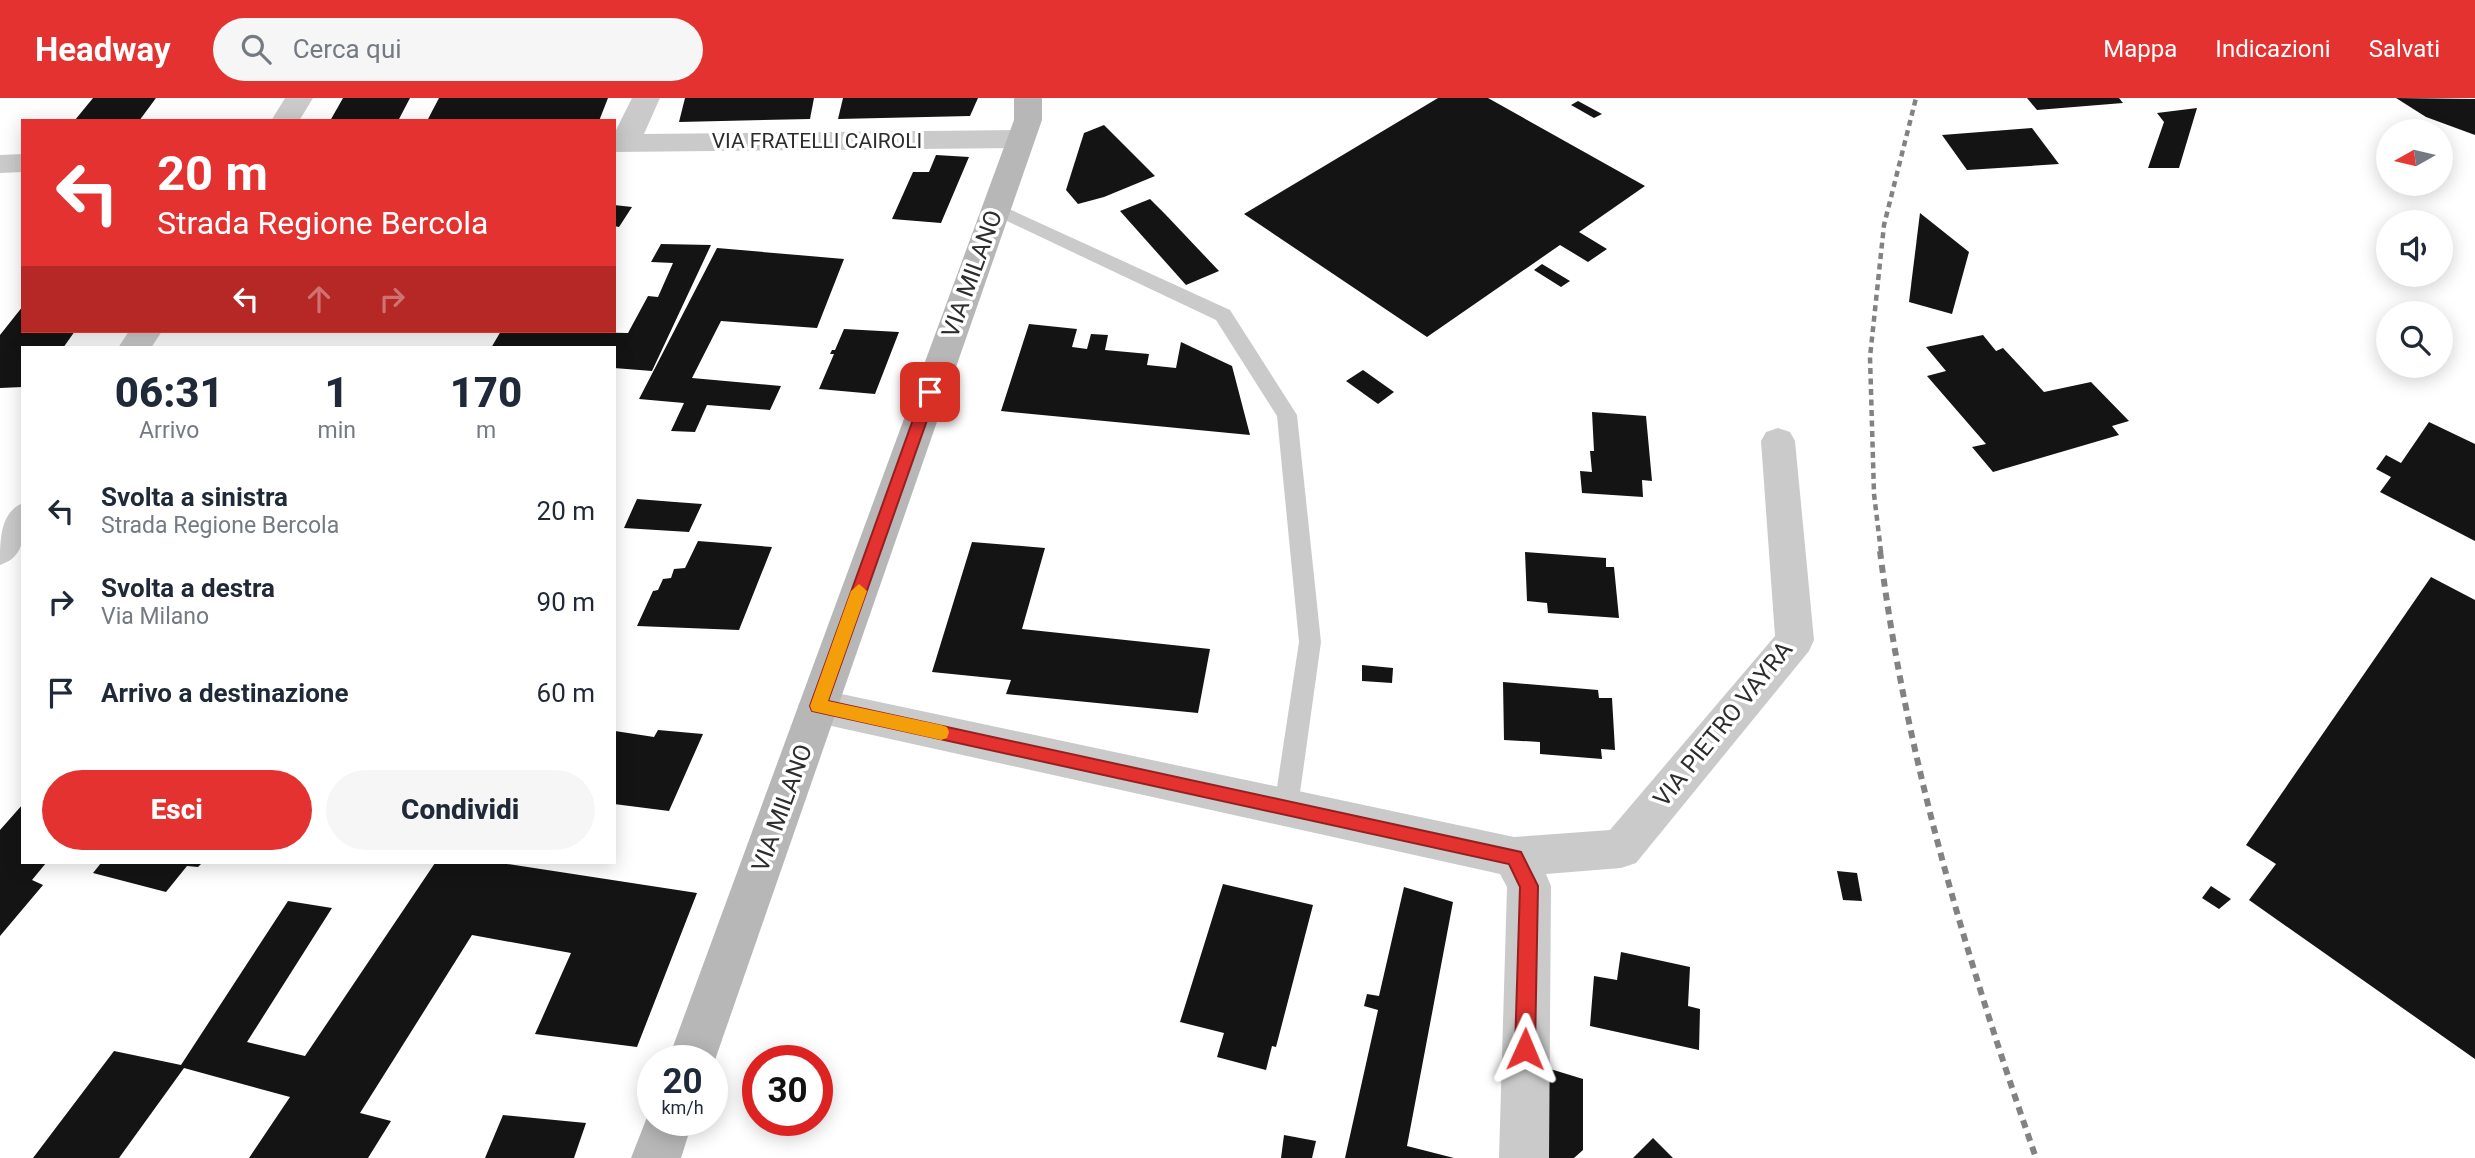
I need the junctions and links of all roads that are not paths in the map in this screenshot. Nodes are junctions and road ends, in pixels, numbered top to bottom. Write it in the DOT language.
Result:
graph roads {
  1 [pos="299,98"];
  2 [pos="646,98"];
  3 [pos="1031,114"];
  4 [pos="286,119"];
  5 [pos="620,142"];
  6 [pos="21,163"];
  7 [pos="0,164"];
  8 [pos="996,209"];
  9 [pos="1778,441"];
  10 [pos="21,520"];
  11 [pos="0,551"];
  12 [pos="818,706"];
  13 [pos="1286,807"];
  14 [pos="1514,858"];
  15 [pos="696,1045"];
  16 [pos="664,1136"];
  17 [pos="656,1158"];
  18 [pos="1524,1158"];
  1 -- 4 [label="street"];
  2 -- 5 [label="street"];
  3 -- 5 [label="street, VIA FRATELLI CAIROLI"];
  3 -- 8 [label="main road, VIA MILANO"];
  6 -- 7 [label="street"];
  8 -- 12 [label="main road, VIA MILANO"];
  8 -- 13 [label="lane"];
  9 -- 14 [label="street, VIA PIETRO VAYRA"];
  10 -- 11 [label="street"];
  12 -- 13 [label="street, VIA PIETRO VAYRA"];
  12 -- 15 [label="main road, VIA MILANO"];
  13 -- 14 [label="street, VIA PIETRO VAYRA"];
  14 -- 18 [label="street"];
  16 -- 17 [label="main road"];
}
